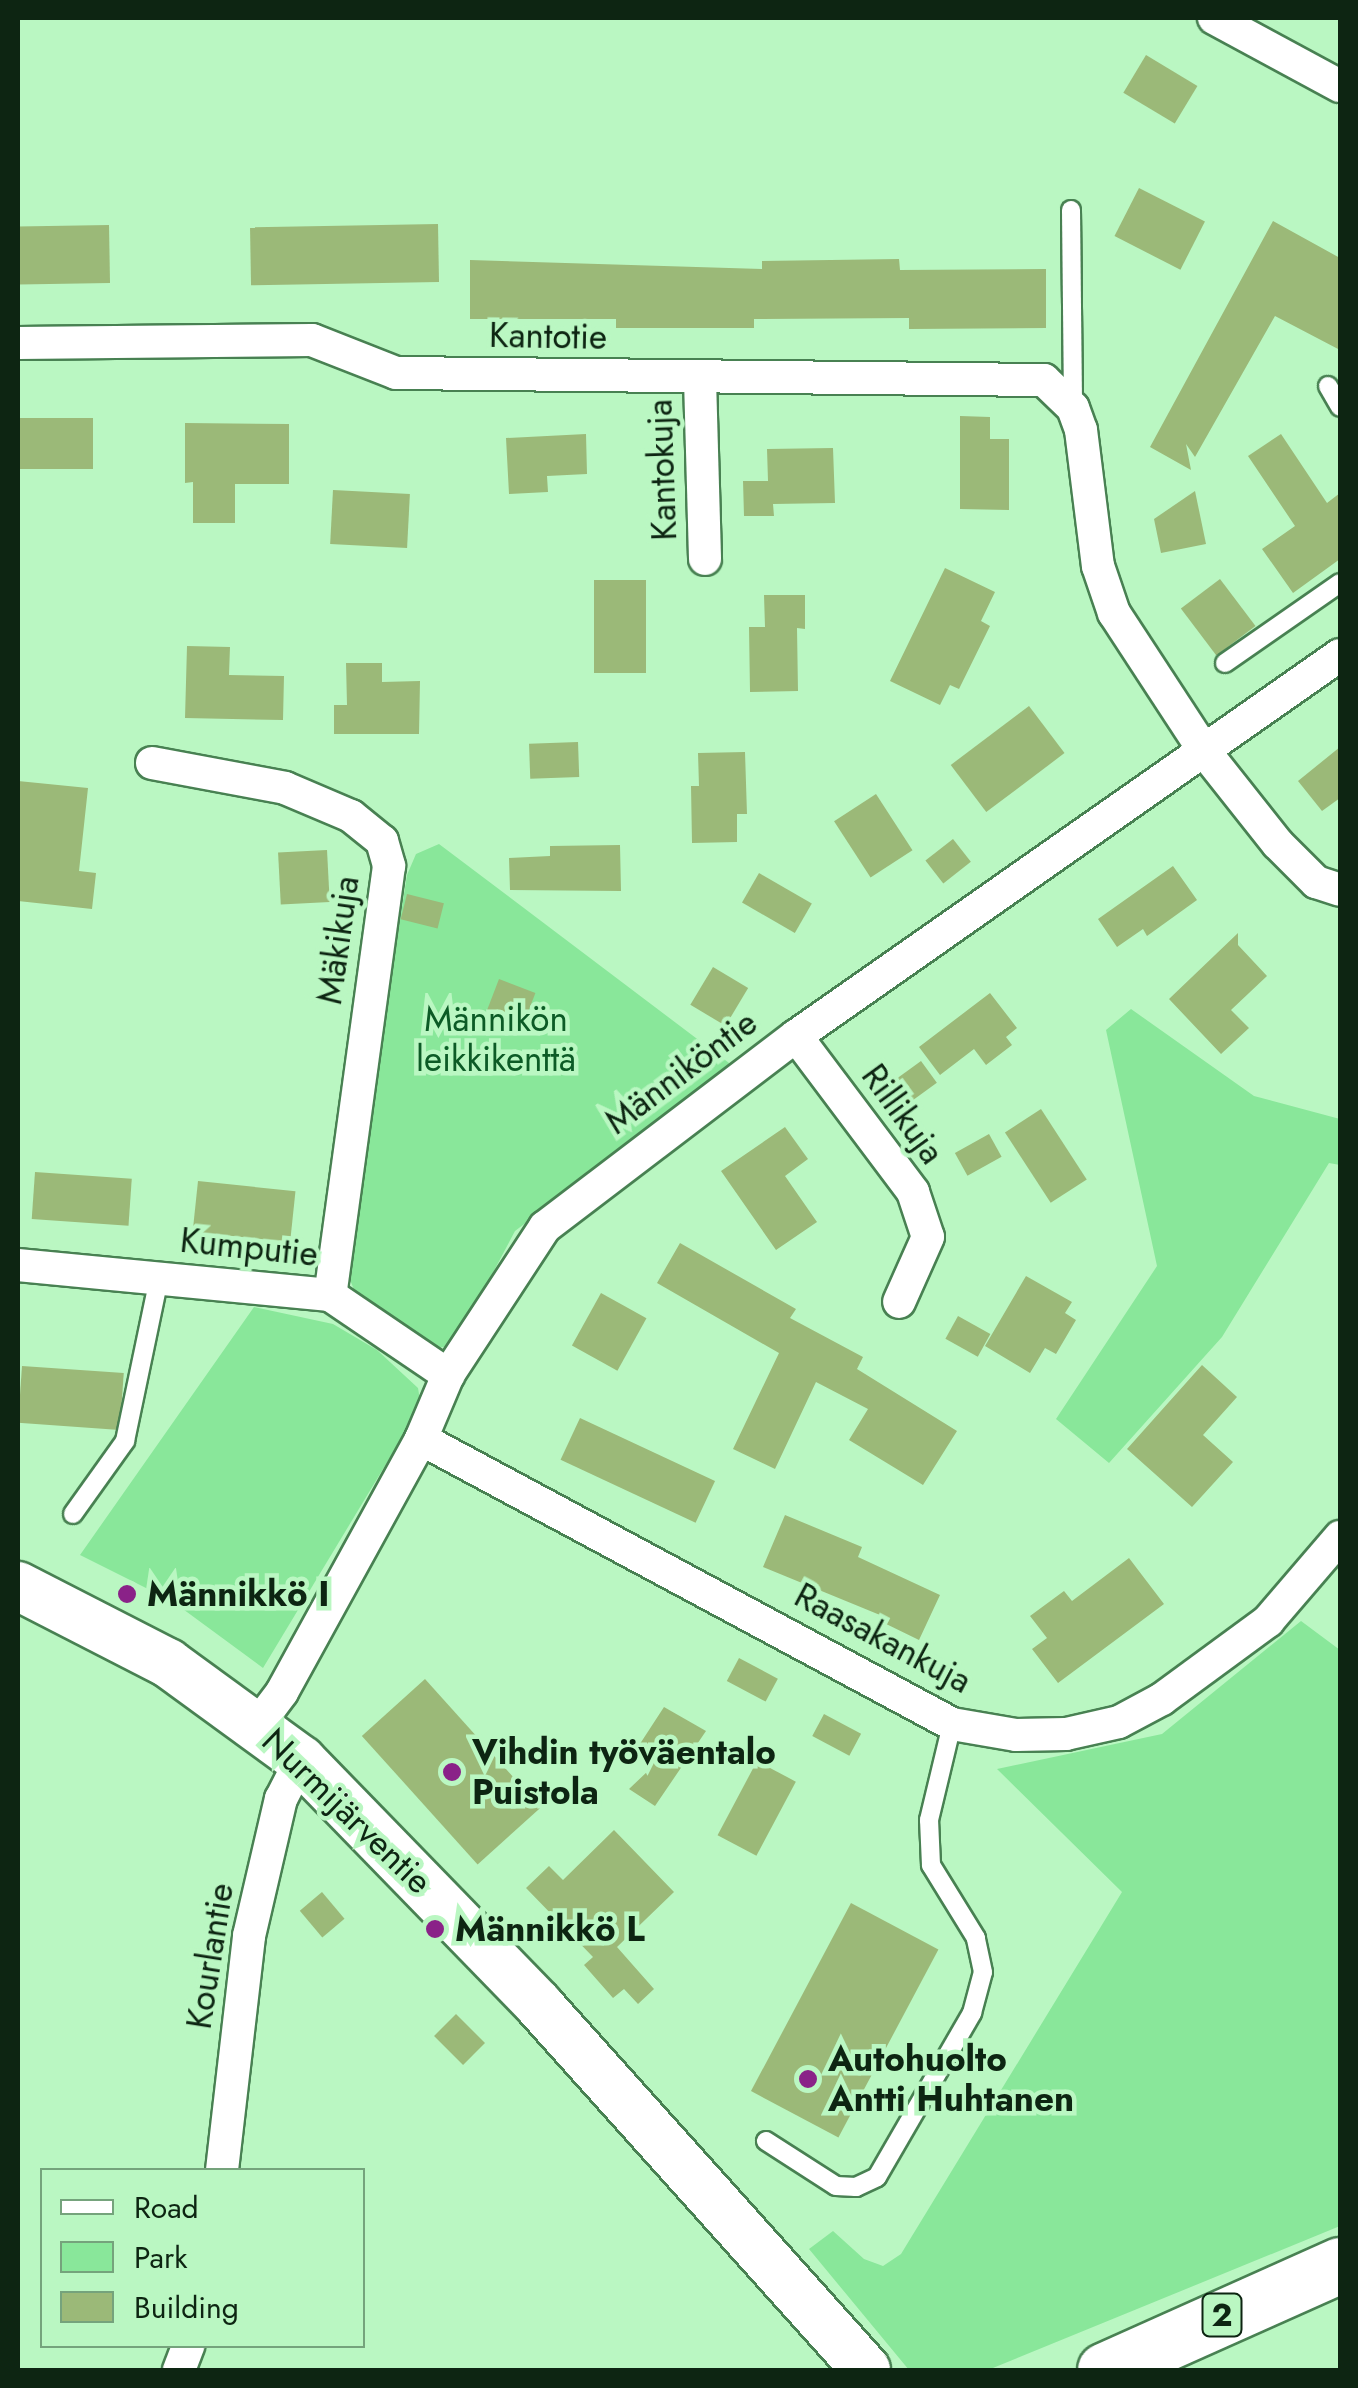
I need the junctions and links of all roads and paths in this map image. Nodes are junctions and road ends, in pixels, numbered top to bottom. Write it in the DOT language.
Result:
graph roads {
  1 [pos="1214,18"];
  2 [pos="1340,86"];
  3 [pos="1071,210"];
  4 [pos="18,343"];
  5 [pos="700,379"];
  6 [pos="1328,386"];
  7 [pos="1340,406"];
  8 [pos="1073,408"];
  9 [pos="705,559"];
  10 [pos="1340,583"];
  11 [pos="1340,655"];
  12 [pos="1225,663"];
  13 [pos="1205,752"];
  14 [pos="152,763"];
  15 [pos="1340,890"];
  16 [pos="796,1036"];
  17 [pos="18,1265"];
  18 [pos="159,1278"];
  19 [pos="330,1295"];
  20 [pos="899,1302"];
  21 [pos="448,1376"];
  22 [pos="422,1439"];
  23 [pos="73,1514"];
  24 [pos="1340,1537"];
  25 [pos="18,1586"];
  26 [pos="258,1724"];
  27 [pos="952,1724"];
  28 [pos="301,1760"];
  29 [pos="766,2141"];
  30 [pos="222,2168"];
  31 [pos="1340,2265"];
  32 [pos="859,2363"];
  33 [pos="1106,2370"];
  1 -- 2 [label="street"];
  3 -- 8 [label="lane"];
  4 -- 5 [label="street, Kantotie"];
  5 -- 8 [label="street, Kantotie"];
  5 -- 9 [label="street, Kantokuja"];
  6 -- 7 [label="lane"];
  8 -- 13 [label="street"];
  10 -- 12 [label="lane"];
  11 -- 13 [label="street, Männiköntie"];
  13 -- 15 [label="street"];
  13 -- 16 [label="street, Männiköntie"];
  14 -- 19 [label="street, Mäkikuja"];
  16 -- 20 [label="street, Rillikuja"];
  16 -- 21 [label="street, Männiköntie"];
  17 -- 18 [label="street, Kumputie"];
  18 -- 19 [label="street, Kumputie"];
  18 -- 23 [label="lane"];
  19 -- 21 [label="street, Kumputie"];
  21 -- 22 [label="street, Männiköntie"];
  22 -- 26 [label="street, Männiköntie"];
  22 -- 27 [label="street, Raasakankuja"];
  24 -- 27 [label="street, Raasakankuja"];
  25 -- 26 [label="street, Nurmijärventie"];
  26 -- 28 [label="street, Nurmijärventie"];
  27 -- 29 [label="lane"];
  28 -- 30 [label="street, Kourlantie"];
  28 -- 32 [label="street, Nurmijärventie"];
  31 -- 33 [label="highway, 2"];
}
